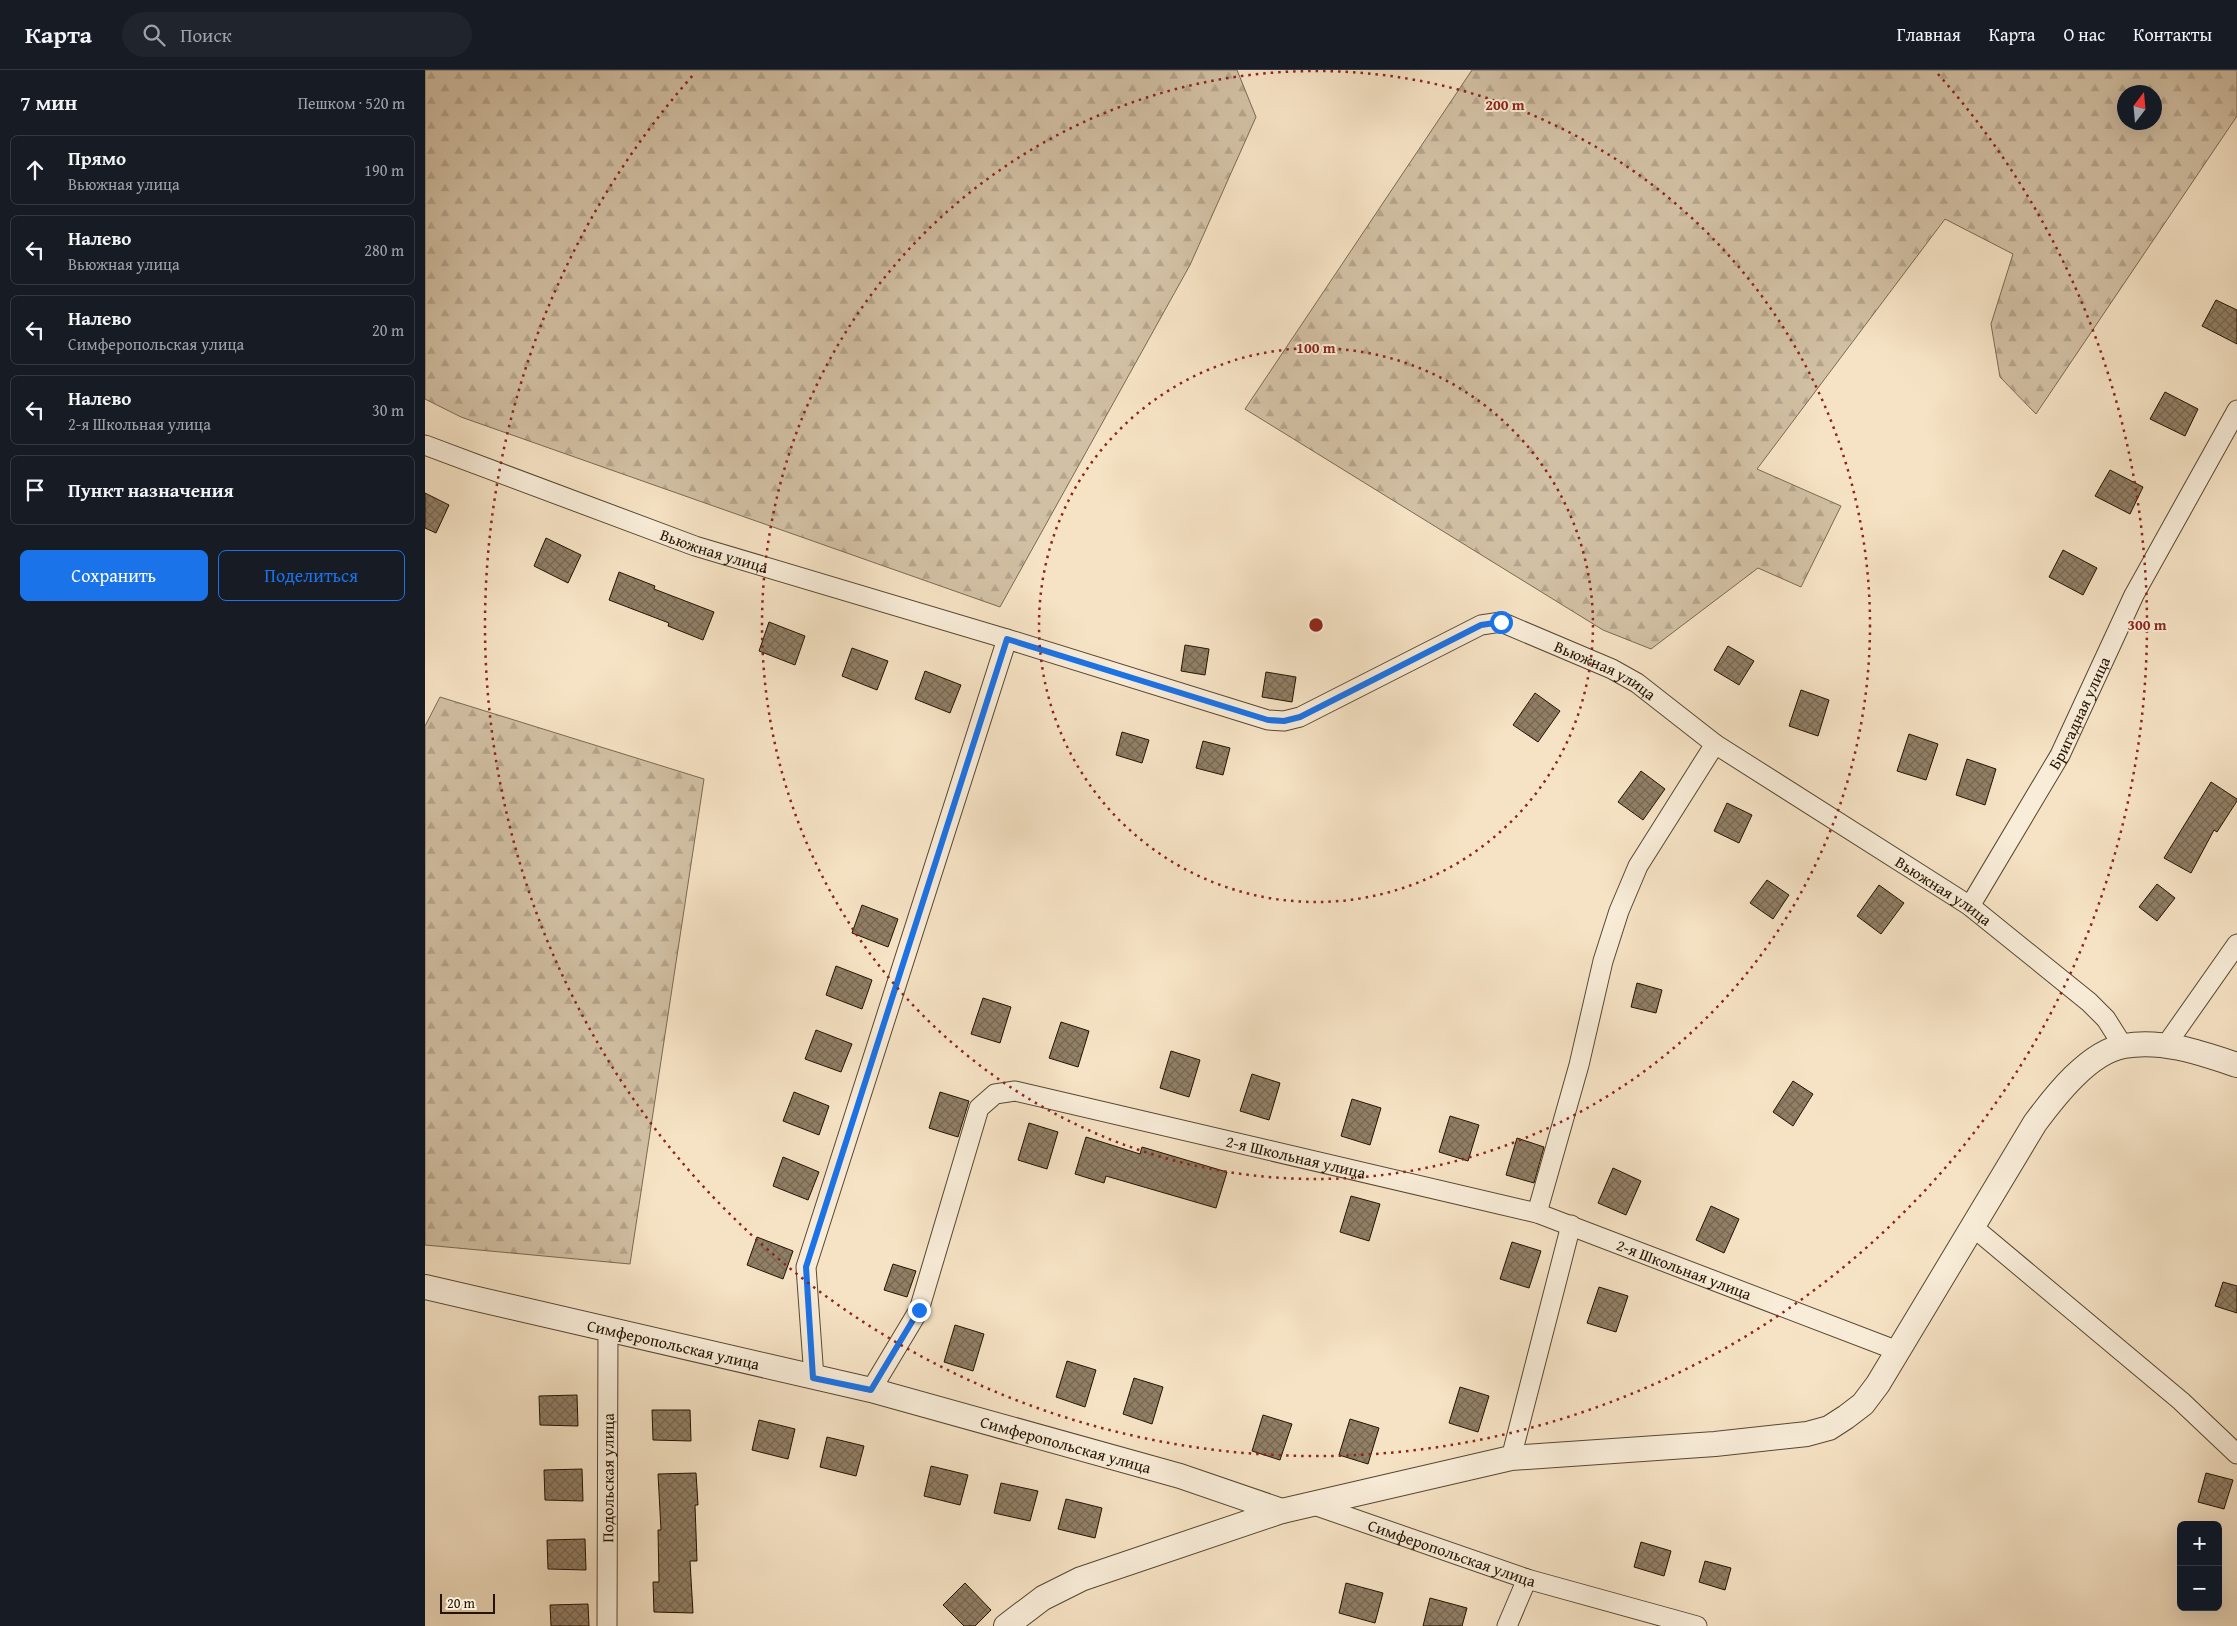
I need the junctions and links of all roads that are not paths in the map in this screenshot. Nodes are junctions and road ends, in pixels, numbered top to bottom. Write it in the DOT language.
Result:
graph roads {
  1 [pos="2237,410"];
  2 [pos="425,445"];
  3 [pos="1007,639"];
  4 [pos="1715,744"];
  5 [pos="1969,906"];
  6 [pos="2237,944"];
  7 [pos="2166,1045"];
  8 [pos="2123,1046"];
  9 [pos="2237,1065"];
  10 [pos="1537,1212"];
  11 [pos="1571,1225"];
  12 [pos="1973,1227"];
  13 [pos="425,1287"];
  14 [pos="608,1330"];
  15 [pos="1898,1351"];
  16 [pos="813,1378"];
  17 [pos="871,1390"];
  18 [pos="2237,1454"];
  19 [pos="1511,1458"];
  20 [pos="1314,1505"];
  21 [pos="1282,1511"];
  22 [pos="1527,1579"];
  23 [pos="607,1626"];
  24 [pos="1006,1626"];
  25 [pos="1507,1626"];
  26 [pos="1697,1626"];
  1 -- 5 [label="street, Бригадная улица"];
  2 -- 3 [label="street, Вьюжная улица"];
  3 -- 4 [label="street, Вьюжная улица"];
  3 -- 16 [label="street"];
  4 -- 5 [label="street, Вьюжная улица"];
  4 -- 10 [label="street"];
  5 -- 8 [label="street, Вьюжная улица"];
  6 -- 7 [label="street"];
  7 -- 8 [label="street"];
  7 -- 9 [label="street"];
  8 -- 12 [label="street"];
  10 -- 11 [label="street, 2-я Школьная улица"];
  10 -- 17 [label="street, 2-я Школьная улица"];
  11 -- 15 [label="street, 2-я Школьная улица"];
  11 -- 19 [label="street"];
  12 -- 15 [label="street"];
  12 -- 18 [label="street"];
  13 -- 14 [label="street, Симферопольская улица"];
  14 -- 16 [label="street, Симферопольская улица"];
  14 -- 23 [label="street, Подольская улица"];
  15 -- 19 [label="street"];
  16 -- 17 [label="street, Симферопольская улица"];
  17 -- 21 [label="street, Симферопольская улица"];
  19 -- 20 [label="street"];
  20 -- 21 [label="street, Симферопольская улица"];
  20 -- 22 [label="street, Симферопольская улица"];
  21 -- 24 [label="street"];
  22 -- 25 [label="street"];
  22 -- 26 [label="street, Симферопольская улица"];
}
